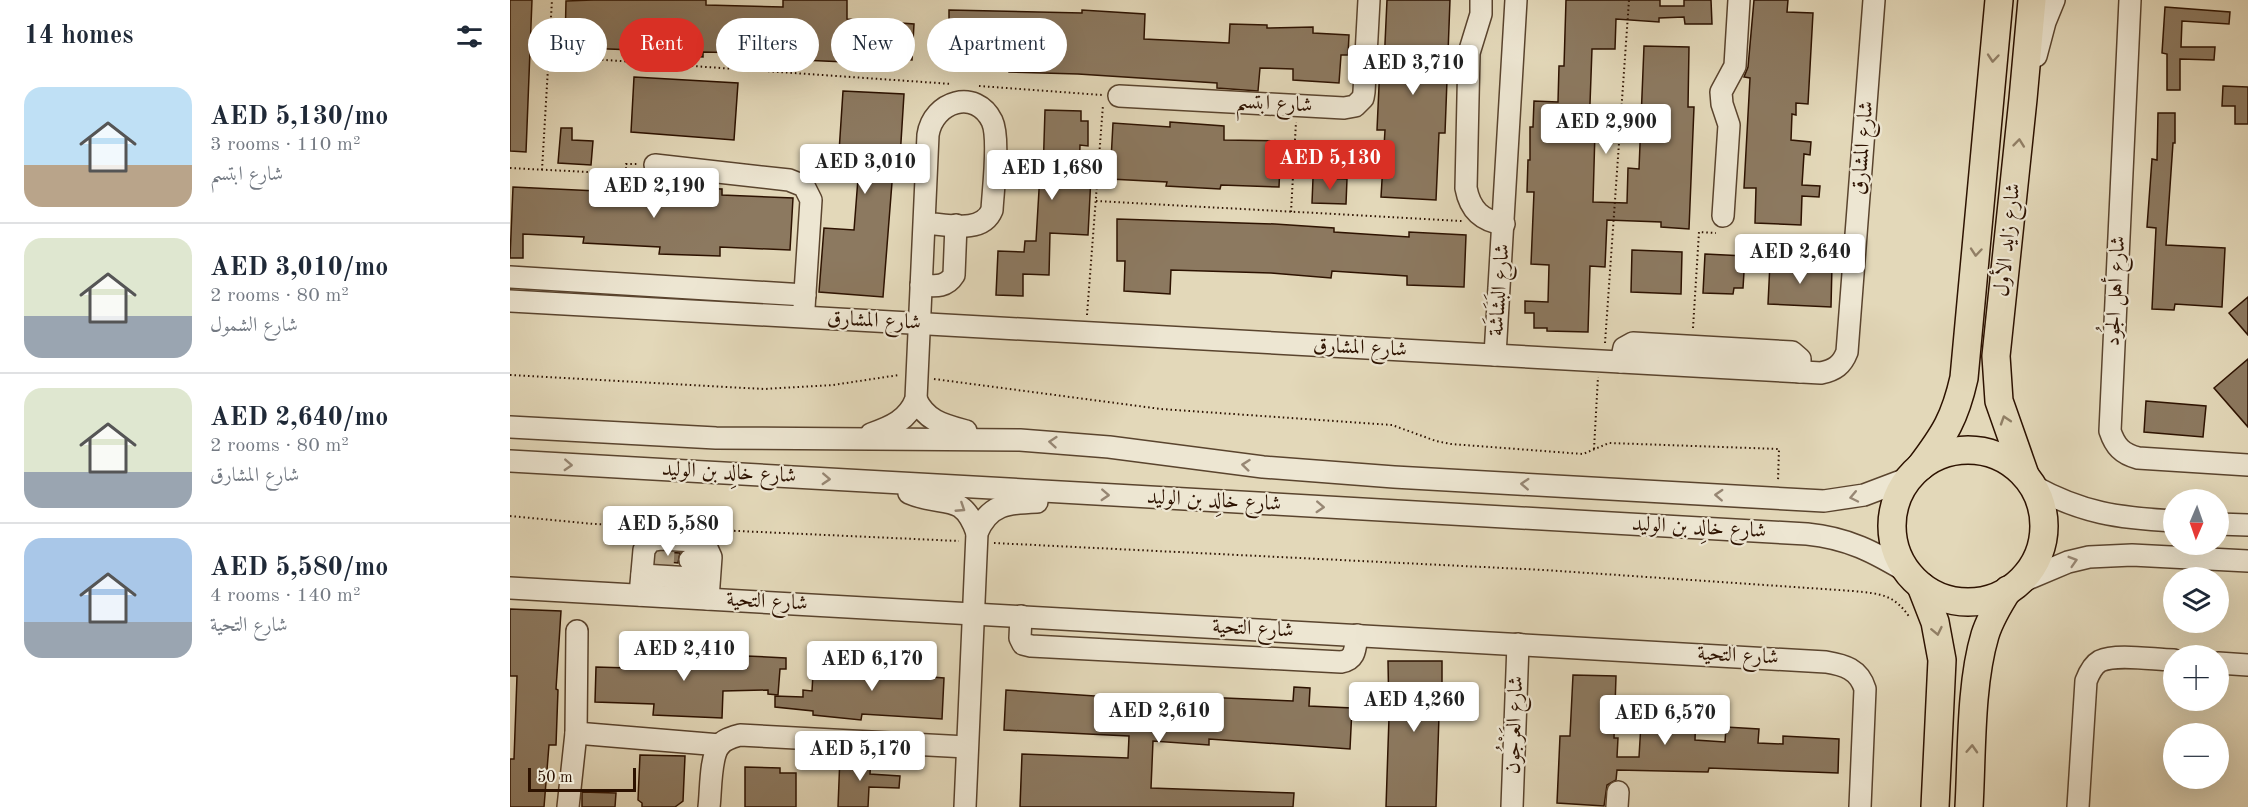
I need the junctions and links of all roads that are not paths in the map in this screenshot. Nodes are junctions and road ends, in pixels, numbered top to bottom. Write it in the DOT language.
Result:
graph roads {
  1 [pos="1369,0"];
  2 [pos="1481,0"];
  3 [pos="1516,0"];
  4 [pos="1739,0"];
  5 [pos="1874,0"];
  6 [pos="1999,0"];
  7 [pos="2031,0"];
  8 [pos="2054,0"];
  9 [pos="2130,0"];
  10 [pos="1119,96"];
  11 [pos="2023,99"];
  12 [pos="655,165"];
  13 [pos="1723,216"];
  14 [pos="924,223"];
  15 [pos="1504,224"];
  16 [pos="956,225"];
  17 [pos="510,277"];
  18 [pos="921,285"];
  19 [pos="805,295"];
  20 [pos="510,301"];
  21 [pos="803,317"];
  22 [pos="920,324"];
  23 [pos="1496,355"];
  24 [pos="1608,361"];
  25 [pos="1800,372"];
  26 [pos="916,399"];
  27 [pos="510,427"];
  28 [pos="991,438"];
  29 [pos="854,439"];
  30 [pos="510,461"];
  31 [pos="2248,465"];
  32 [pos="1915,472"];
  33 [pos="2029,480"];
  34 [pos="893,482"];
  35 [pos="1073,494"];
  36 [pos="2163,520"];
  37 [pos="2229,524"];
  38 [pos="2248,525"];
  39 [pos="977,538"];
  40 [pos="2248,561"];
  41 [pos="644,569"];
  42 [pos="706,573"];
  43 [pos="1915,579"];
  44 [pos="2013,586"];
  45 [pos="510,588"];
  46 [pos="974,614"];
  47 [pos="1021,616"];
  48 [pos="577,631"];
  49 [pos="1357,635"];
  50 [pos="1518,644"];
  51 [pos="2163,660"];
  52 [pos="2229,664"];
  53 [pos="2248,665"];
  54 [pos="576,732"];
  55 [pos="720,745"];
  56 [pos="967,747"];
  57 [pos="568,807"];
  58 [pos="709,807"];
  59 [pos="965,807"];
  60 [pos="1512,807"];
  61 [pos="1860,807"];
  62 [pos="1935,807"];
  63 [pos="1969,807"];
  64 [pos="2078,807"];
  1 -- 10 [label="street, شارع ابتسم"];
  2 -- 15 [label="street, شارع البَشَاشَة"];
  3 -- 15 [label="street, شارع البَشَاشَة"];
  4 -- 13 [label="street"];
  5 -- 25 [label="street, شارع المشارق"];
  6 -- 32 [label="main road, شارع زايد الأول, one-way"];
  7 -- 11 [label="main road, شارع زايد الأول"];
  8 -- 11 [label="street"];
  9 -- 31 [label="street, شارع أهل الجُود"];
  33 -- 11 [label="main road, شارع زايد الأول, one-way"];
  12 -- 19 [label="street"];
  14 -- 16 [label="street"];
  14 -- 16 [label="street"];
  14 -- 18 [label="street"];
  15 -- 23 [label="street, شارع البَشَاشَة"];
  16 -- 18 [label="street"];
  17 -- 19 [label="street"];
  18 -- 22 [label="street"];
  19 -- 21 [label="street"];
  20 -- 21 [label="street, شارع المشارق"];
  21 -- 22 [label="street, شارع المشارق"];
  22 -- 23 [label="street, شارع المشارق"];
  22 -- 26 [label="street"];
  23 -- 24 [label="street, شارع المشارق"];
  24 -- 25 [label="street, شارع المشارق"];
  24 -- 25 [label="street"];
  26 -- 28 [label="street"];
  26 -- 29 [label="street"];
  27 -- 29 [label="street, شارع خالِد بن الوليد"];
  28 -- 29 [label="street, شارع خالِد بن الوليد"];
  32 -- 28 [label="street, شارع خالِد بن الوليد, one-way"];
  30 -- 34 [label="street, شارع خالِد بن الوليد, one-way"];
  32 -- 33 [label="main road"];
  32 -- 43 [label="main road"];
  33 -- 36 [label="street"];
  33 -- 44 [label="main road"];
  34 -- 35 [label="street, شارع خالِد بن الوليد"];
  34 -- 39 [label="street, one-way"];
  35 -- 39 [label="street"];
  35 -- 43 [label="street, شارع خالِد بن الوليد, one-way"];
  37 -- 38 [label="street"];
  39 -- 46 [label="street"];
  44 -- 40 [label="street, one-way"];
  41 -- 42 [label="street, شارع التحية"];
  41 -- 42 [label="street"];
  41 -- 45 [label="street, شارع التحية"];
  42 -- 46 [label="street, شارع التحية"];
  43 -- 44 [label="main road"];
  43 -- 62 [label="main road, one-way"];
  63 -- 44 [label="main road, one-way"];
  46 -- 47 [label="street, شارع التحية"];
  46 -- 56 [label="street"];
  47 -- 49 [label="street, شارع التحية"];
  47 -- 49 [label="street"];
  48 -- 54 [label="street"];
  49 -- 50 [label="street, شارع التحية"];
  50 -- 60 [label="street, شارع العَرْجُون"];
  50 -- 61 [label="street, شارع التحية"];
  51 -- 64 [label="street"];
  52 -- 53 [label="street"];
  54 -- 55 [label="street"];
  54 -- 57 [label="street"];
  55 -- 56 [label="street"];
  55 -- 58 [label="street"];
  56 -- 59 [label="street"];
}
